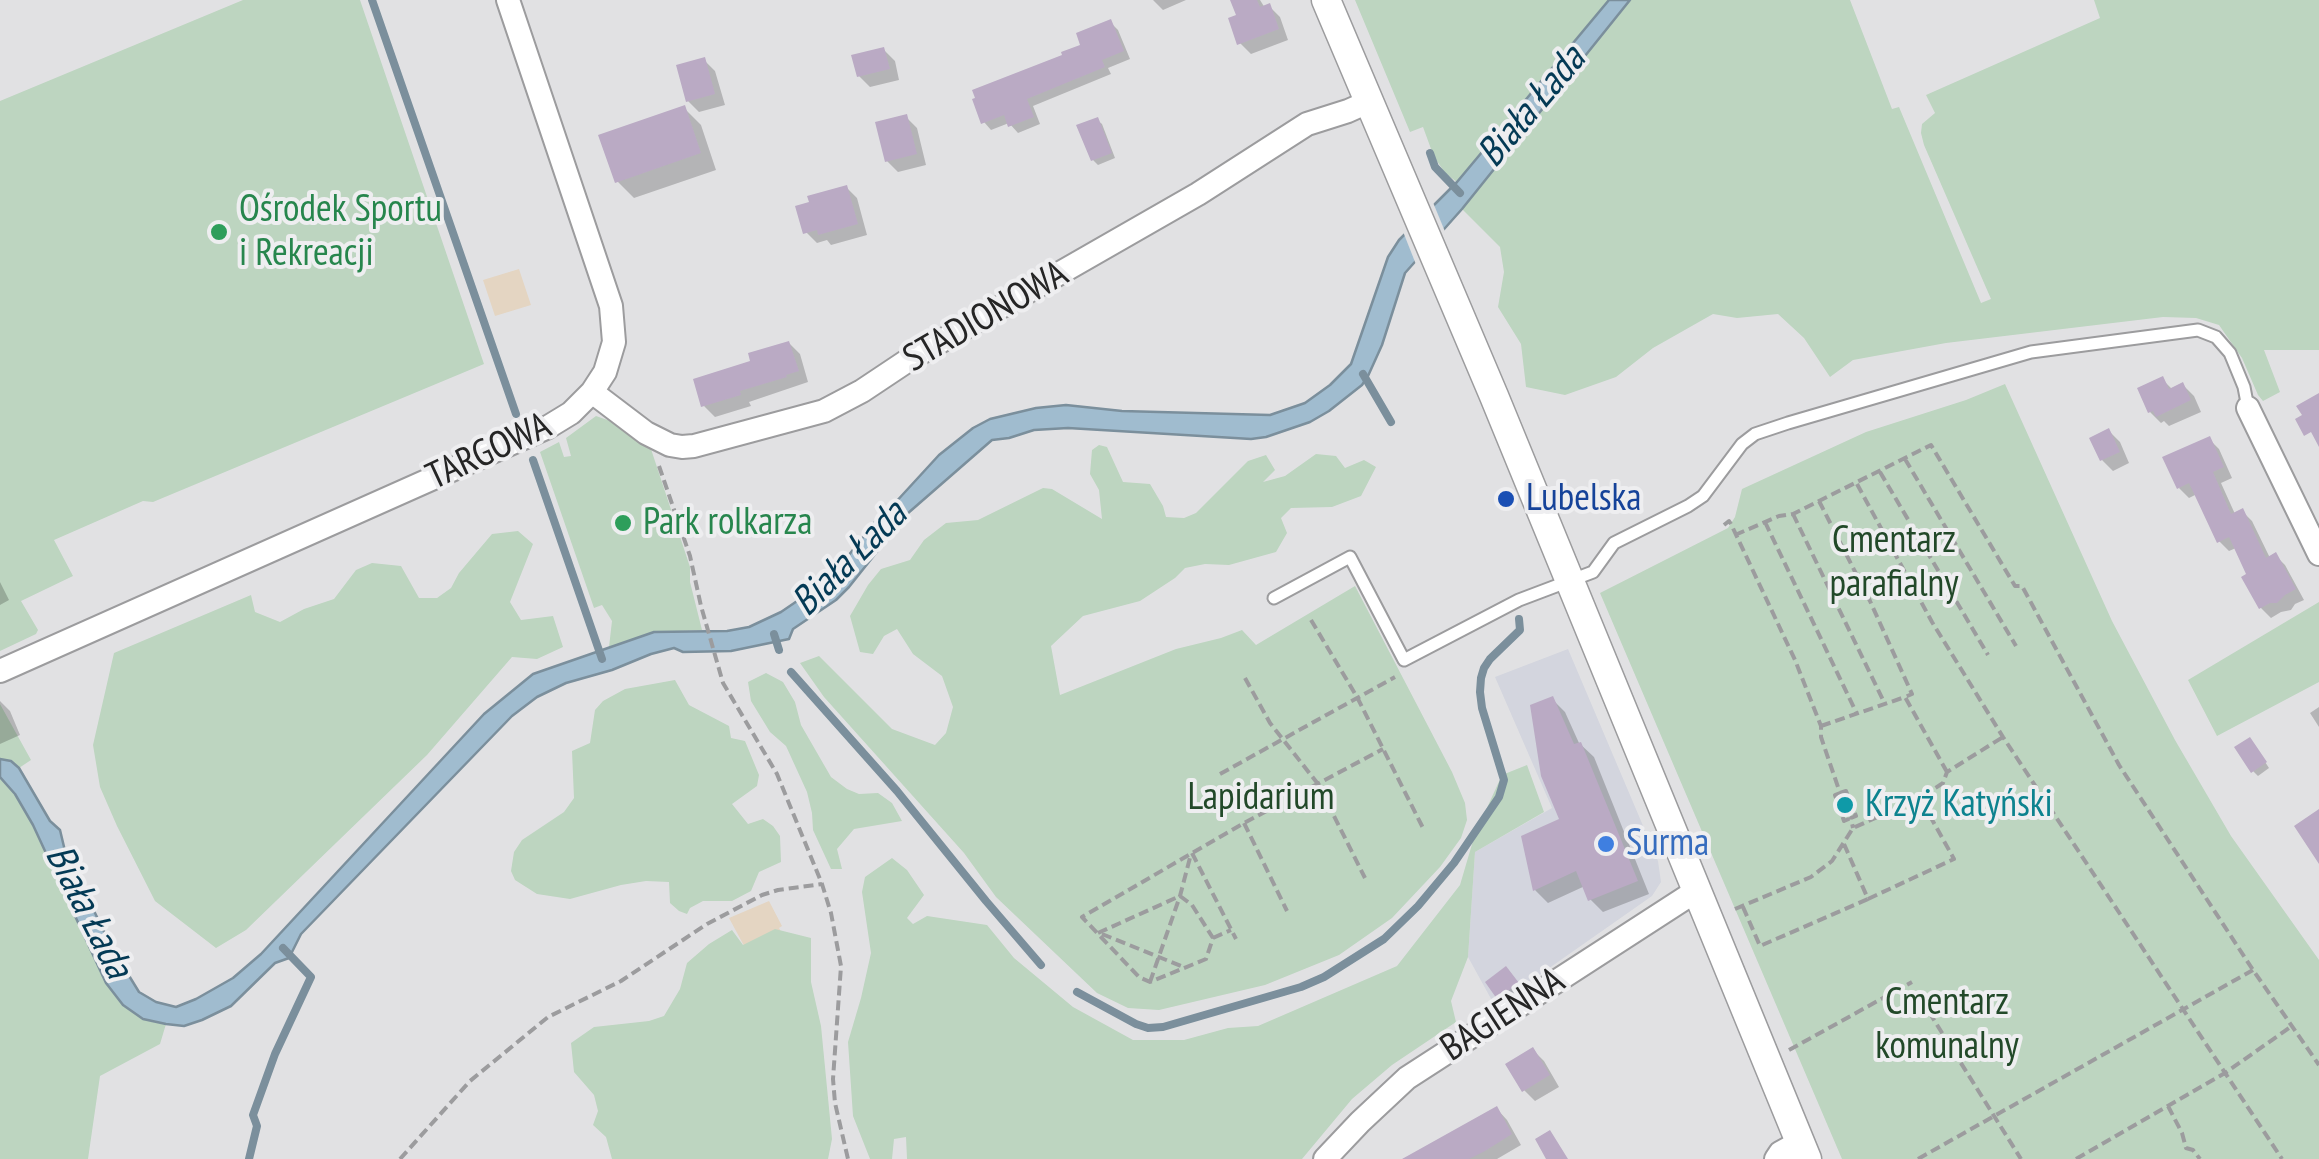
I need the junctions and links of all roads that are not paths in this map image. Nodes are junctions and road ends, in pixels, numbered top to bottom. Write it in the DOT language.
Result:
graph roads {
  1 [pos="508,0"];
  2 [pos="1326,0"];
  3 [pos="1368,102"];
  4 [pos="592,392"];
  5 [pos="2248,408"];
  6 [pos="2319,554"];
  7 [pos="1569,582"];
  8 [pos="1274,598"];
  9 [pos="0,672"];
  10 [pos="1696,890"];
  11 [pos="1804,1150"];
  12 [pos="1325,1159"];
  13 [pos="1776,1159"];
  1 -- 4 [label="street, TARGOWA"];
  2 -- 3 [label="street"];
  3 -- 4 [label="street, STADIONOWA"];
  3 -- 7 [label="street"];
  4 -- 9 [label="street, TARGOWA"];
  5 -- 6 [label="street"];
  5 -- 7 [label="lane"];
  7 -- 8 [label="lane"];
  7 -- 10 [label="street"];
  10 -- 11 [label="street"];
  10 -- 12 [label="street, BAGIENNA"];
  11 -- 13 [label="street"];
}
